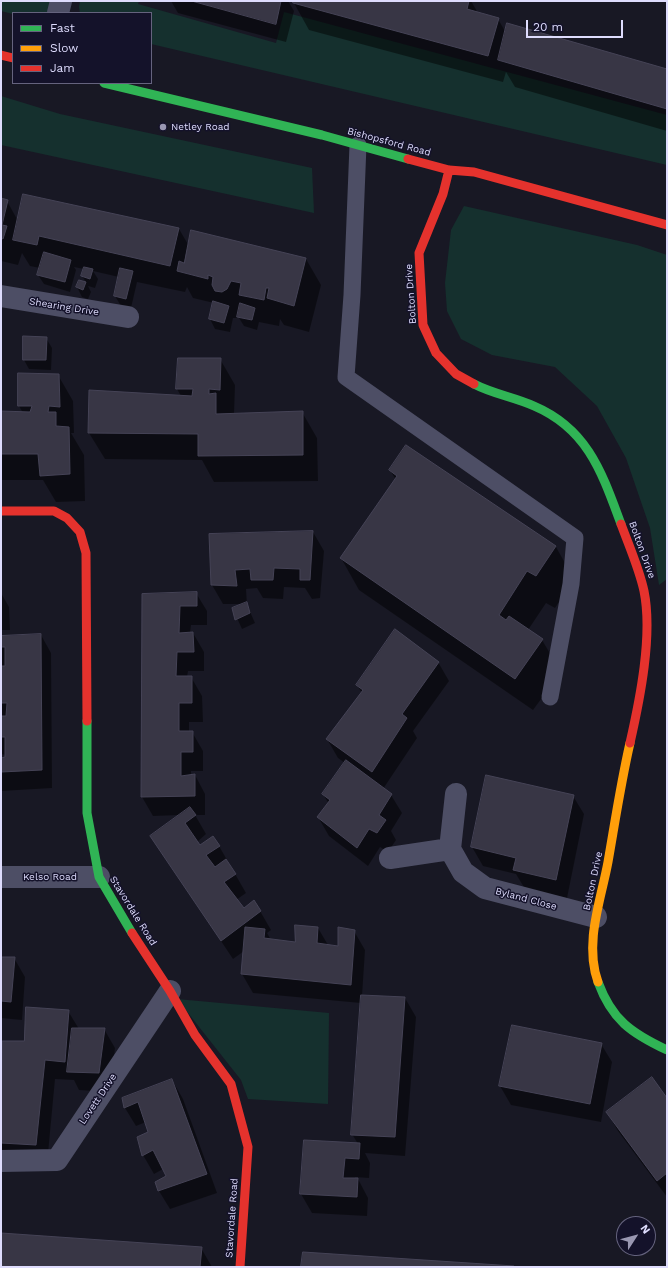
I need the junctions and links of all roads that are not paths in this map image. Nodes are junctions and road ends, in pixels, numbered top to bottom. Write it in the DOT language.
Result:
graph roads {
  1 [pos="61,1"];
  2 [pos="58,12"];
  3 [pos="1,55"];
  4 [pos="12,58"];
  5 [pos="108,84"];
  6 [pos="358,145"];
  7 [pos="449,170"];
  8 [pos="667,225"];
  9 [pos="1,296"];
  10 [pos="128,317"];
  11 [pos="1,511"];
  12 [pos="550,697"];
  13 [pos="456,794"];
  14 [pos="450,848"];
  15 [pos="390,858"];
  16 [pos="1,877"];
  17 [pos="99,877"];
  18 [pos="596,917"];
  19 [pos="170,991"];
  20 [pos="667,1050"];
  21 [pos="1,1161"];
  22 [pos="240,1267"];
  1 -- 2 [label="street"];
  3 -- 4 [label="street"];
  5 -- 6 [label="street, Bishopsford Road"];
  6 -- 7 [label="street, Bishopsford Road"];
  6 -- 12 [label="lane"];
  7 -- 8 [label="street, Bishopsford Road"];
  7 -- 18 [label="street, Bolton Drive"];
  9 -- 10 [label="street, Shearing Drive"];
  11 -- 17 [label="street, Stavordale Road"];
  13 -- 14 [label="street"];
  14 -- 15 [label="street"];
  14 -- 18 [label="street, Byland Close"];
  16 -- 17 [label="street, Kelso Road"];
  17 -- 19 [label="street, Stavordale Road"];
  18 -- 20 [label="street, Bolton Drive"];
  19 -- 21 [label="street, Lovett Drive"];
  19 -- 22 [label="street, Stavordale Road"];
}
